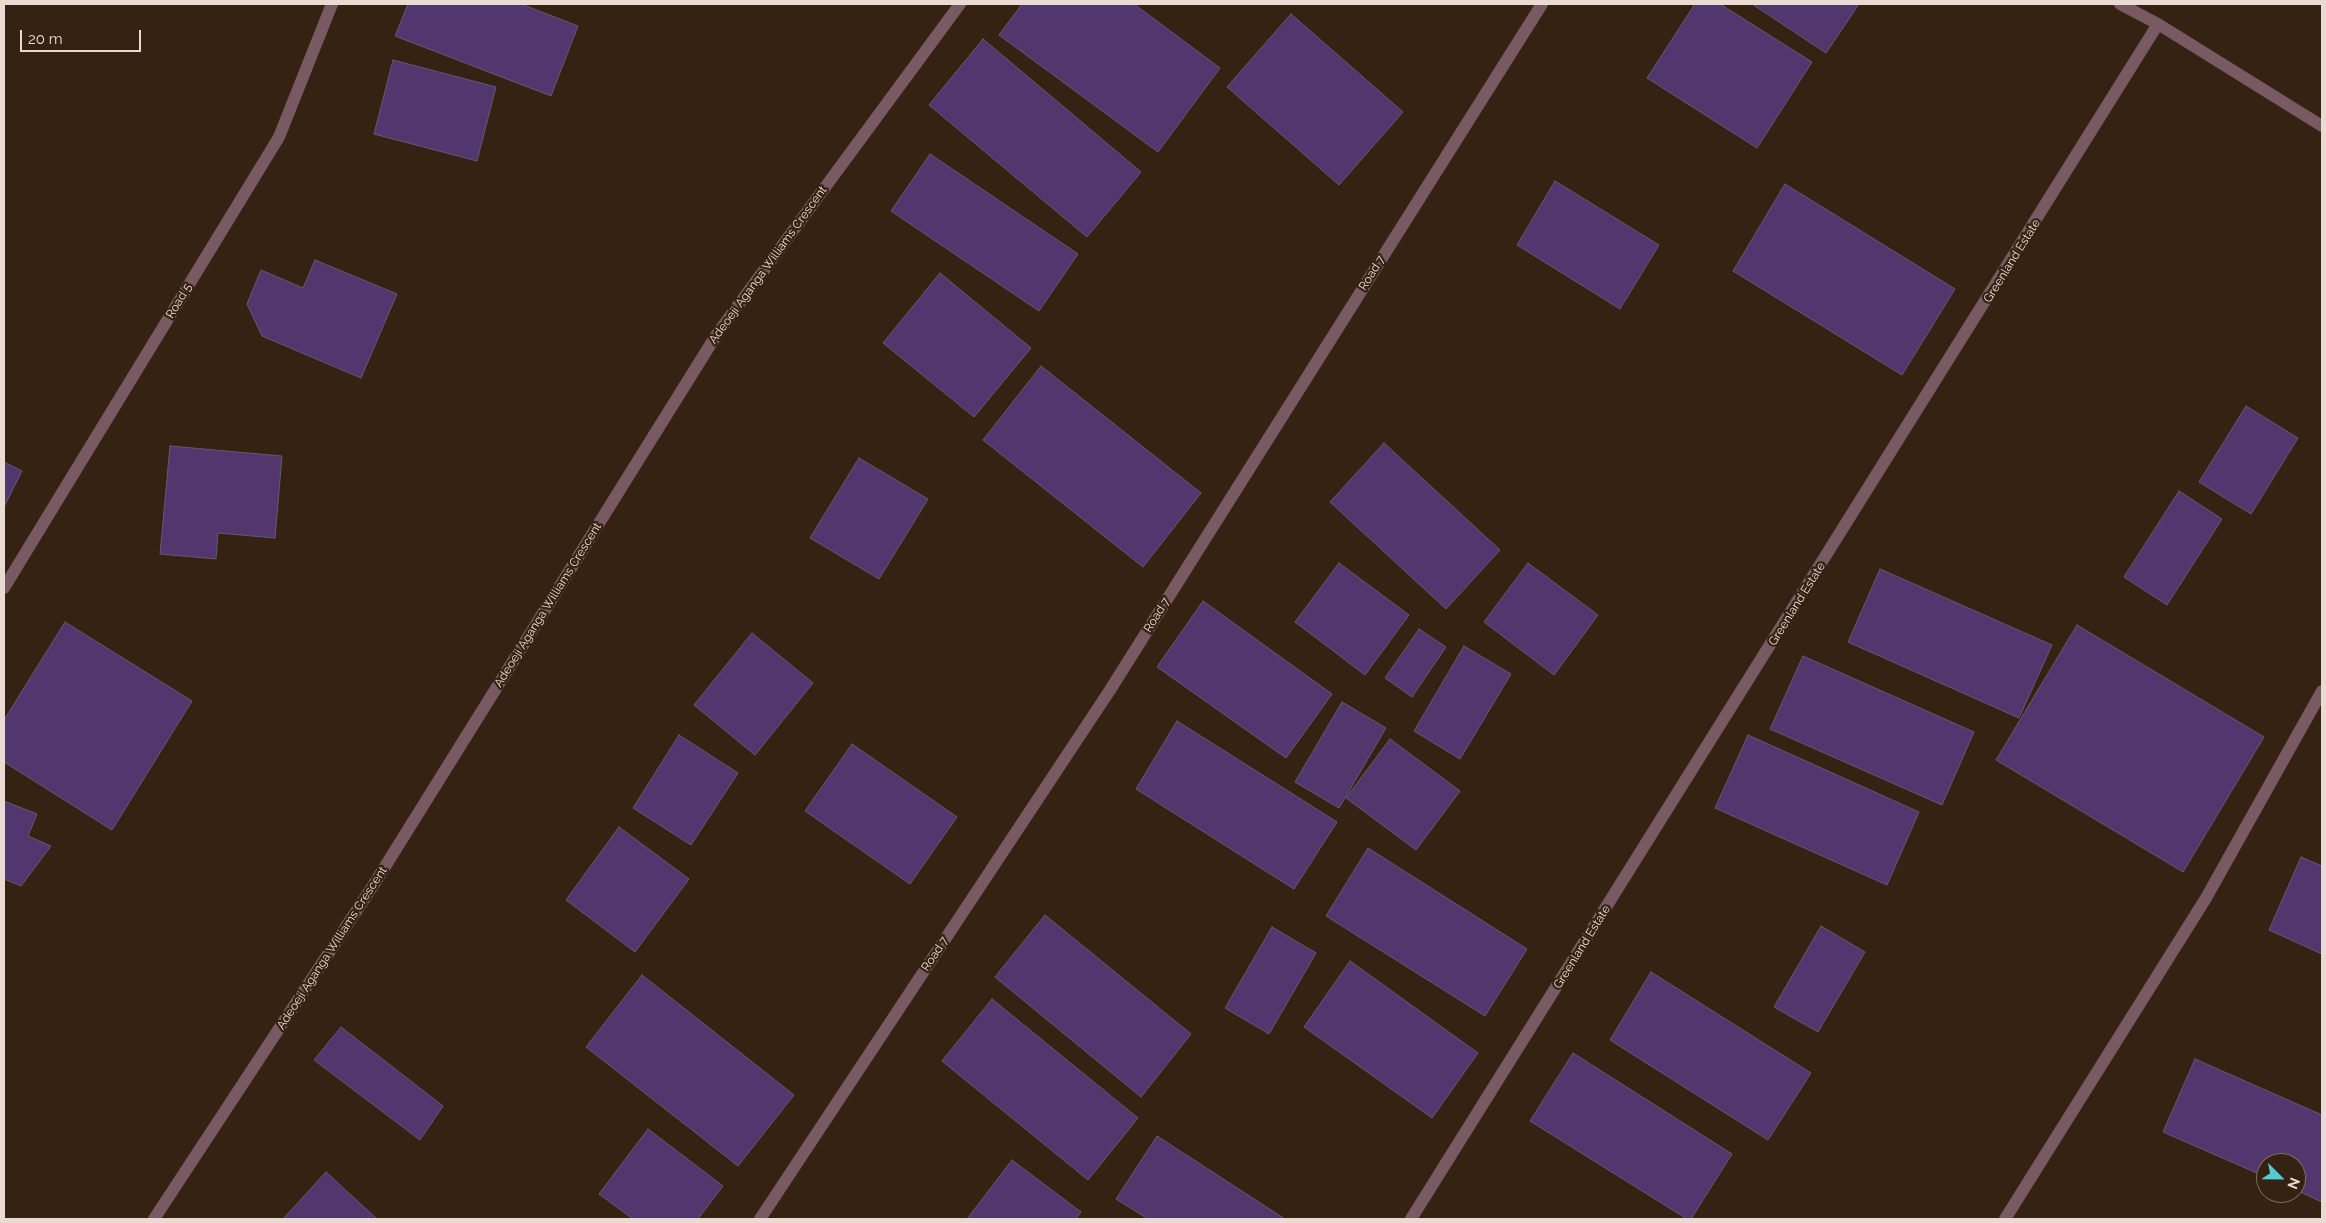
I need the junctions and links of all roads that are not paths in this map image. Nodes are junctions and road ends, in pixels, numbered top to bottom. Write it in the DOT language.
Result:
graph roads {
  1 [pos="332,4"];
  2 [pos="960,4"];
  3 [pos="1542,4"];
  4 [pos="2120,4"];
  5 [pos="2158,24"];
  6 [pos="2322,126"];
  7 [pos="4,588"];
  8 [pos="2322,691"];
  9 [pos="154,1219"];
  10 [pos="760,1219"];
  11 [pos="1412,1219"];
  12 [pos="2005,1219"];
  1 -- 7 [label="street, Road 5"];
  2 -- 9 [label="street, Adeoeji Aganga Williams Crescent"];
  3 -- 10 [label="street, Road 7"];
  4 -- 5 [label="street"];
  5 -- 6 [label="street"];
  5 -- 11 [label="street, Greenland Estate"];
  8 -- 12 [label="street"];
}
